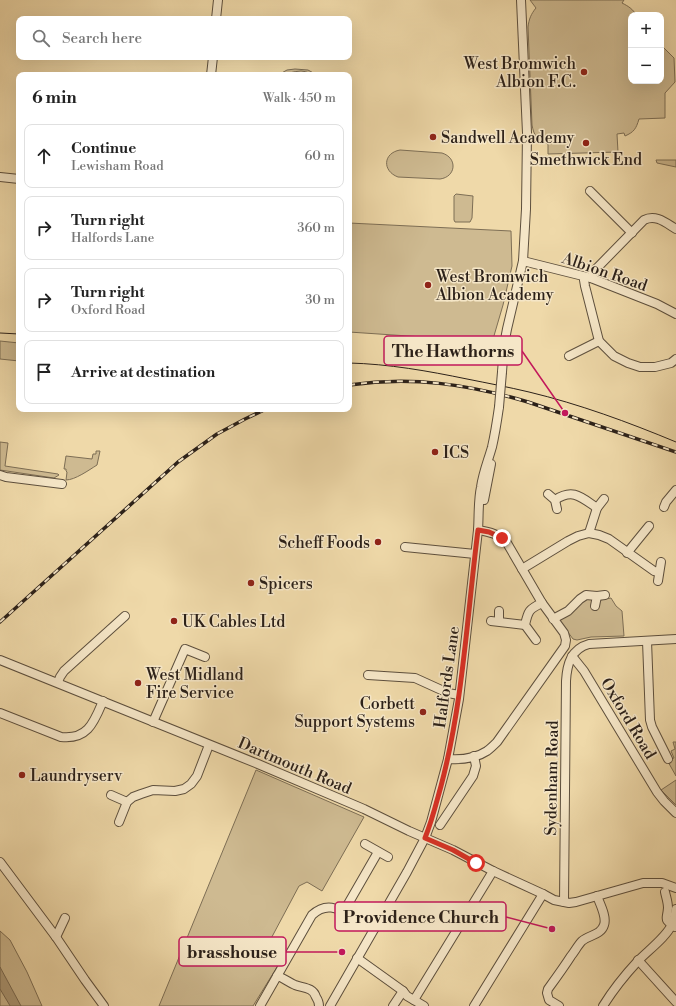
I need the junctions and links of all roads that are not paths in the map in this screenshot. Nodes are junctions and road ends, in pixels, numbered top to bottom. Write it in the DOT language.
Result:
graph roads {
  1 [pos="218,0"];
  2 [pos="521,0"];
  3 [pos="216,16"];
  4 [pos="213,60"];
  5 [pos="211,72"];
  6 [pos="0,177"];
  7 [pos="16,179"];
  8 [pos="590,192"];
  9 [pos="676,229"];
  10 [pos="632,233"];
  11 [pos="523,260"];
  12 [pos="588,278"];
  13 [pos="676,314"];
  14 [pos="599,341"];
  15 [pos="569,356"];
  16 [pos="676,360"];
  17 [pos="2,477"];
  18 [pos="62,484"];
  19 [pos="676,490"];
  20 [pos="548,494"];
  21 [pos="604,499"];
  22 [pos="555,500"];
  23 [pos="664,507"];
  24 [pos="597,508"];
  25 [pos="557,509"];
  26 [pos="649,526"];
  27 [pos="478,530"];
  28 [pos="589,533"];
  29 [pos="405,547"];
  30 [pos="627,553"];
  31 [pos="475,554"];
  32 [pos="661,562"];
  33 [pos="522,569"];
  34 [pos="659,572"];
  35 [pos="658,581"];
  36 [pos="542,603"];
  37 [pos="594,606"];
  38 [pos="499,611"];
  39 [pos="125,616"];
  40 [pos="554,620"];
  41 [pos="525,625"];
  42 [pos="676,638"];
  43 [pos="536,640"];
  44 [pos="647,640"];
  45 [pos="572,656"];
  46 [pos="205,657"];
  47 [pos="0,660"];
  48 [pos="368,675"];
  49 [pos="58,682"];
  50 [pos="459,695"];
  51 [pos="103,701"];
  52 [pos="0,713"];
  53 [pos="153,722"];
  54 [pos="209,745"];
  55 [pos="673,746"];
  56 [pos="664,750"];
  57 [pos="449,754"];
  58 [pos="474,756"];
  59 [pos="668,759"];
  60 [pos="111,795"];
  61 [pos="127,802"];
  62 [pos="676,813"];
  63 [pos="119,822"];
  64 [pos="440,825"];
  65 [pos="425,838"];
  66 [pos="365,844"];
  67 [pos="378,852"];
  68 [pos="388,857"];
  69 [pos="0,862"];
  70 [pos="493,871"];
  71 [pos="676,888"];
  72 [pos="665,892"];
  73 [pos="543,894"];
  74 [pos="597,896"];
  75 [pos="564,902"];
  76 [pos="676,909"];
  77 [pos="344,911"];
  78 [pos="65,918"];
  79 [pos="674,926"];
  80 [pos="375,928"];
  81 [pos="56,937"];
  82 [pos="357,958"];
  83 [pos="638,960"];
  84 [pos="277,976"];
  85 [pos="403,991"];
  86 [pos="414,1000"];
  87 [pos="676,1002"];
  88 [pos="104,1006"];
  89 [pos="260,1006"];
  90 [pos="319,1006"];
  91 [pos="330,1006"];
  92 [pos="393,1006"];
  93 [pos="424,1006"];
  94 [pos="474,1006"];
  95 [pos="559,1006"];
  96 [pos="603,1006"];
  1 -- 3 [label="street"];
  2 -- 11 [label="street, Halfords Lane"];
  4 -- 5 [label="street"];
  6 -- 7 [label="street"];
  8 -- 10 [label="street"];
  9 -- 10 [label="street"];
  10 -- 12 [label="street"];
  11 -- 12 [label="street, Albion Road"];
  11 -- 27 [label="street, Halfords Lane, bridge"];
  12 -- 13 [label="street, Albion Road"];
  12 -- 14 [label="street"];
  14 -- 15 [label="street"];
  14 -- 16 [label="street"];
  17 -- 18 [label="street"];
  19 -- 23 [label="street"];
  20 -- 22 [label="street"];
  21 -- 24 [label="street"];
  22 -- 24 [label="street"];
  22 -- 25 [label="street"];
  24 -- 28 [label="street"];
  26 -- 30 [label="street"];
  27 -- 31 [label="street, Halfords Lane"];
  27 -- 33 [label="street"];
  28 -- 30 [label="street"];
  28 -- 33 [label="street"];
  29 -- 31 [label="street"];
  30 -- 34 [label="street"];
  31 -- 50 [label="street, Halfords Lane"];
  32 -- 34 [label="street"];
  33 -- 36 [label="street"];
  34 -- 35 [label="street"];
  36 -- 40 [label="street"];
  36 -- 41 [label="street"];
  37 -- 40 [label="street"];
  38 -- 41 [label="street"];
  39 -- 49 [label="street"];
  40 -- 58 [label="street"];
  41 -- 43 [label="street"];
  42 -- 44 [label="street"];
  44 -- 45 [label="street"];
  44 -- 56 [label="street"];
  45 -- 62 [label="street, Oxford Road"];
  45 -- 75 [label="street, Sydenham Road"];
  46 -- 53 [label="street"];
  47 -- 49 [label="street, Dartmouth Road"];
  48 -- 50 [label="street"];
  49 -- 51 [label="street, Dartmouth Road"];
  50 -- 57 [label="street, Halfords Lane"];
  51 -- 52 [label="street"];
  51 -- 53 [label="street, Dartmouth Road"];
  53 -- 54 [label="street, Dartmouth Road"];
  54 -- 61 [label="street"];
  54 -- 65 [label="street, Dartmouth Road"];
  55 -- 56 [label="street"];
  56 -- 59 [label="street"];
  57 -- 58 [label="street"];
  57 -- 65 [label="street, Halfords Lane"];
  58 -- 64 [label="street"];
  60 -- 61 [label="street"];
  61 -- 63 [label="street"];
  65 -- 70 [label="street, Dartmouth Road"];
  65 -- 80 [label="street, Halfords Lane"];
  66 -- 67 [label="street"];
  67 -- 68 [label="street"];
  67 -- 77 [label="street"];
  69 -- 81 [label="street"];
  70 -- 73 [label="street, Dartmouth Road"];
  70 -- 86 [label="street"];
  71 -- 74 [label="street"];
  72 -- 79 [label="street"];
  73 -- 75 [label="street, Dartmouth Road"];
  73 -- 94 [label="street"];
  74 -- 75 [label="street"];
  74 -- 95 [label="street"];
  76 -- 79 [label="street"];
  77 -- 80 [label="street"];
  77 -- 84 [label="street"];
  78 -- 81 [label="street"];
  79 -- 83 [label="street"];
  80 -- 82 [label="street, Halfords Lane"];
  81 -- 88 [label="street"];
  82 -- 85 [label="street"];
  82 -- 91 [label="street, Halfords Lane"];
  83 -- 87 [label="street"];
  83 -- 96 [label="street"];
  84 -- 89 [label="street"];
  84 -- 90 [label="street"];
  85 -- 86 [label="street"];
  85 -- 92 [label="street"];
  86 -- 93 [label="street"];
}
